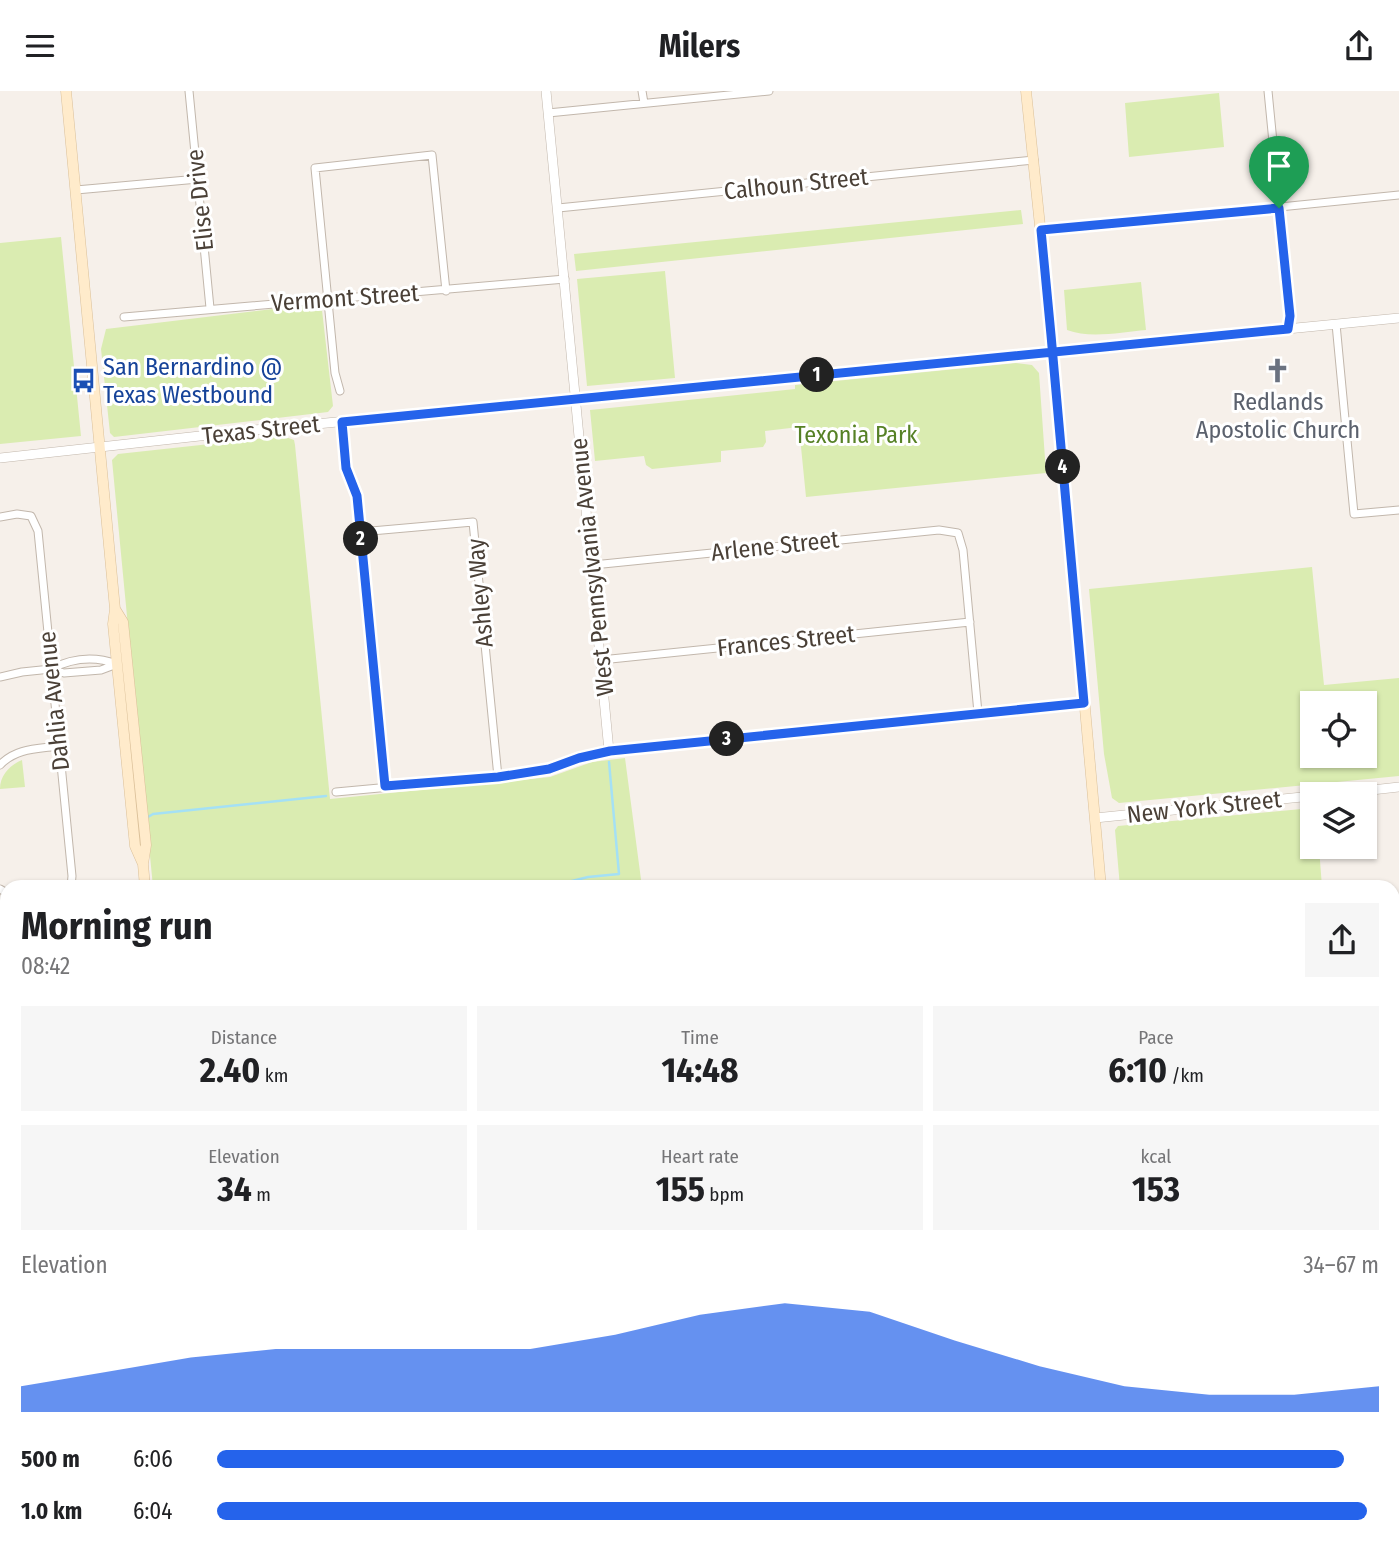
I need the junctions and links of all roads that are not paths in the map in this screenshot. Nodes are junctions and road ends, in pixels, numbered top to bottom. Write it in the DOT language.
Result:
graph roads {
  1 [pos="66,91"];
  2 [pos="189,91"];
  3 [pos="546,91"];
  4 [pos="642,91"];
  5 [pos="769,91"];
  6 [pos="1026,91"];
  7 [pos="1268,91"];
  8 [pos="739,93"];
  9 [pos="644,103"];
  10 [pos="548,113"];
  11 [pos="1034,160"];
  12 [pos="198,179"];
  13 [pos="76,190"];
  14 [pos="1399,195"];
  15 [pos="558,208"];
  16 [pos="1279,208"];
  17 [pos="1041,230"];
  18 [pos="565,279"];
  19 [pos="446,291"];
  20 [pos="328,300"];
  21 [pos="210,309"];
  22 [pos="124,317"];
  23 [pos="1399,318"];
  24 [pos="1336,324"];
  25 [pos="1288,329"];
  26 [pos="1053,351"];
  27 [pos="340,391"];
  28 [pos="576,399"];
  29 [pos="342,422"];
  30 [pos="99,448"];
  31 [pos="0,458"];
  32 [pos="1399,510"];
  33 [pos="0,517"];
  34 [pos="360,533"];
  35 [pos="593,565"];
  36 [pos="115,609"];
  37 [pos="970,622"];
  38 [pos="601,660"];
  39 [pos="117,664"];
  40 [pos="51,669"];
  41 [pos="0,677"];
  42 [pos="1084,703"];
  43 [pos="978,713"];
  44 [pos="59,746"];
  45 [pos="136,749"];
  46 [pos="610,751"];
  47 [pos="0,765"];
  48 [pos="498,777"];
  49 [pos="385,786"];
  50 [pos="1399,787"];
  51 [pos="1377,789"];
  52 [pos="336,792"];
  53 [pos="1300,797"];
  54 [pos="1095,818"];
  55 [pos="143,864"];
  56 [pos="72,880"];
  57 [pos="144,880"];
  58 [pos="1100,880"];
  1 -- 13 [label="main road"];
  2 -- 12 [label="street, Elise Drive"];
  3 -- 10 [label="street, West Pennsylvania Avenue"];
  4 -- 9 [label="street"];
  5 -- 8 [label="street"];
  6 -- 11 [label="main road"];
  7 -- 16 [label="street"];
  8 -- 9 [label="street"];
  9 -- 10 [label="street"];
  10 -- 15 [label="street, West Pennsylvania Avenue"];
  11 -- 15 [label="street, Calhoun Street"];
  11 -- 17 [label="main road"];
  12 -- 13 [label="street"];
  12 -- 21 [label="street, Elise Drive"];
  13 -- 30 [label="main road"];
  14 -- 16 [label="street"];
  15 -- 18 [label="street, West Pennsylvania Avenue"];
  16 -- 17 [label="street"];
  16 -- 25 [label="street"];
  17 -- 26 [label="main road"];
  18 -- 19 [label="street, Vermont Street"];
  18 -- 28 [label="street, West Pennsylvania Avenue"];
  19 -- 20 [label="street, Vermont Street"];
  19 -- 20 [label="street"];
  20 -- 21 [label="street, Vermont Street"];
  20 -- 27 [label="street"];
  21 -- 22 [label="street, Vermont Street"];
  23 -- 24 [label="street, Texas Street"];
  24 -- 25 [label="street, Texas Street"];
  24 -- 32 [label="street"];
  25 -- 26 [label="street, Texas Street"];
  26 -- 28 [label="street, Texas Street"];
  26 -- 42 [label="main road"];
  28 -- 29 [label="street, Texas Street"];
  28 -- 35 [label="street, West Pennsylvania Avenue"];
  29 -- 30 [label="street, Texas Street"];
  29 -- 34 [label="street"];
  30 -- 31 [label="street, Texas Street"];
  30 -- 36 [label="main road"];
  33 -- 40 [label="street, Dahlia Avenue"];
  34 -- 48 [label="street, Ashley Way"];
  34 -- 49 [label="street"];
  35 -- 37 [label="street, Arlene Street"];
  35 -- 38 [label="street, West Pennsylvania Avenue"];
  36 -- 39 [label="main road"];
  36 -- 45 [label="main road"];
  37 -- 38 [label="street, Frances Street"];
  37 -- 43 [label="street"];
  38 -- 46 [label="street, West Pennsylvania Avenue"];
  39 -- 40 [label="street"];
  39 -- 45 [label="main road"];
  39 -- 55 [label="main road"];
  40 -- 41 [label="street"];
  40 -- 44 [label="street, Dahlia Avenue"];
  42 -- 43 [label="street"];
  42 -- 54 [label="main road"];
  43 -- 46 [label="street"];
  44 -- 47 [label="street"];
  44 -- 56 [label="street, Dahlia Avenue"];
  45 -- 55 [label="main road"];
  46 -- 48 [label="street"];
  48 -- 49 [label="street"];
  49 -- 52 [label="street"];
  50 -- 51 [label="street"];
  53 -- 54 [label="street, New York Street"];
  54 -- 58 [label="main road"];
  55 -- 57 [label="main road"];
}
